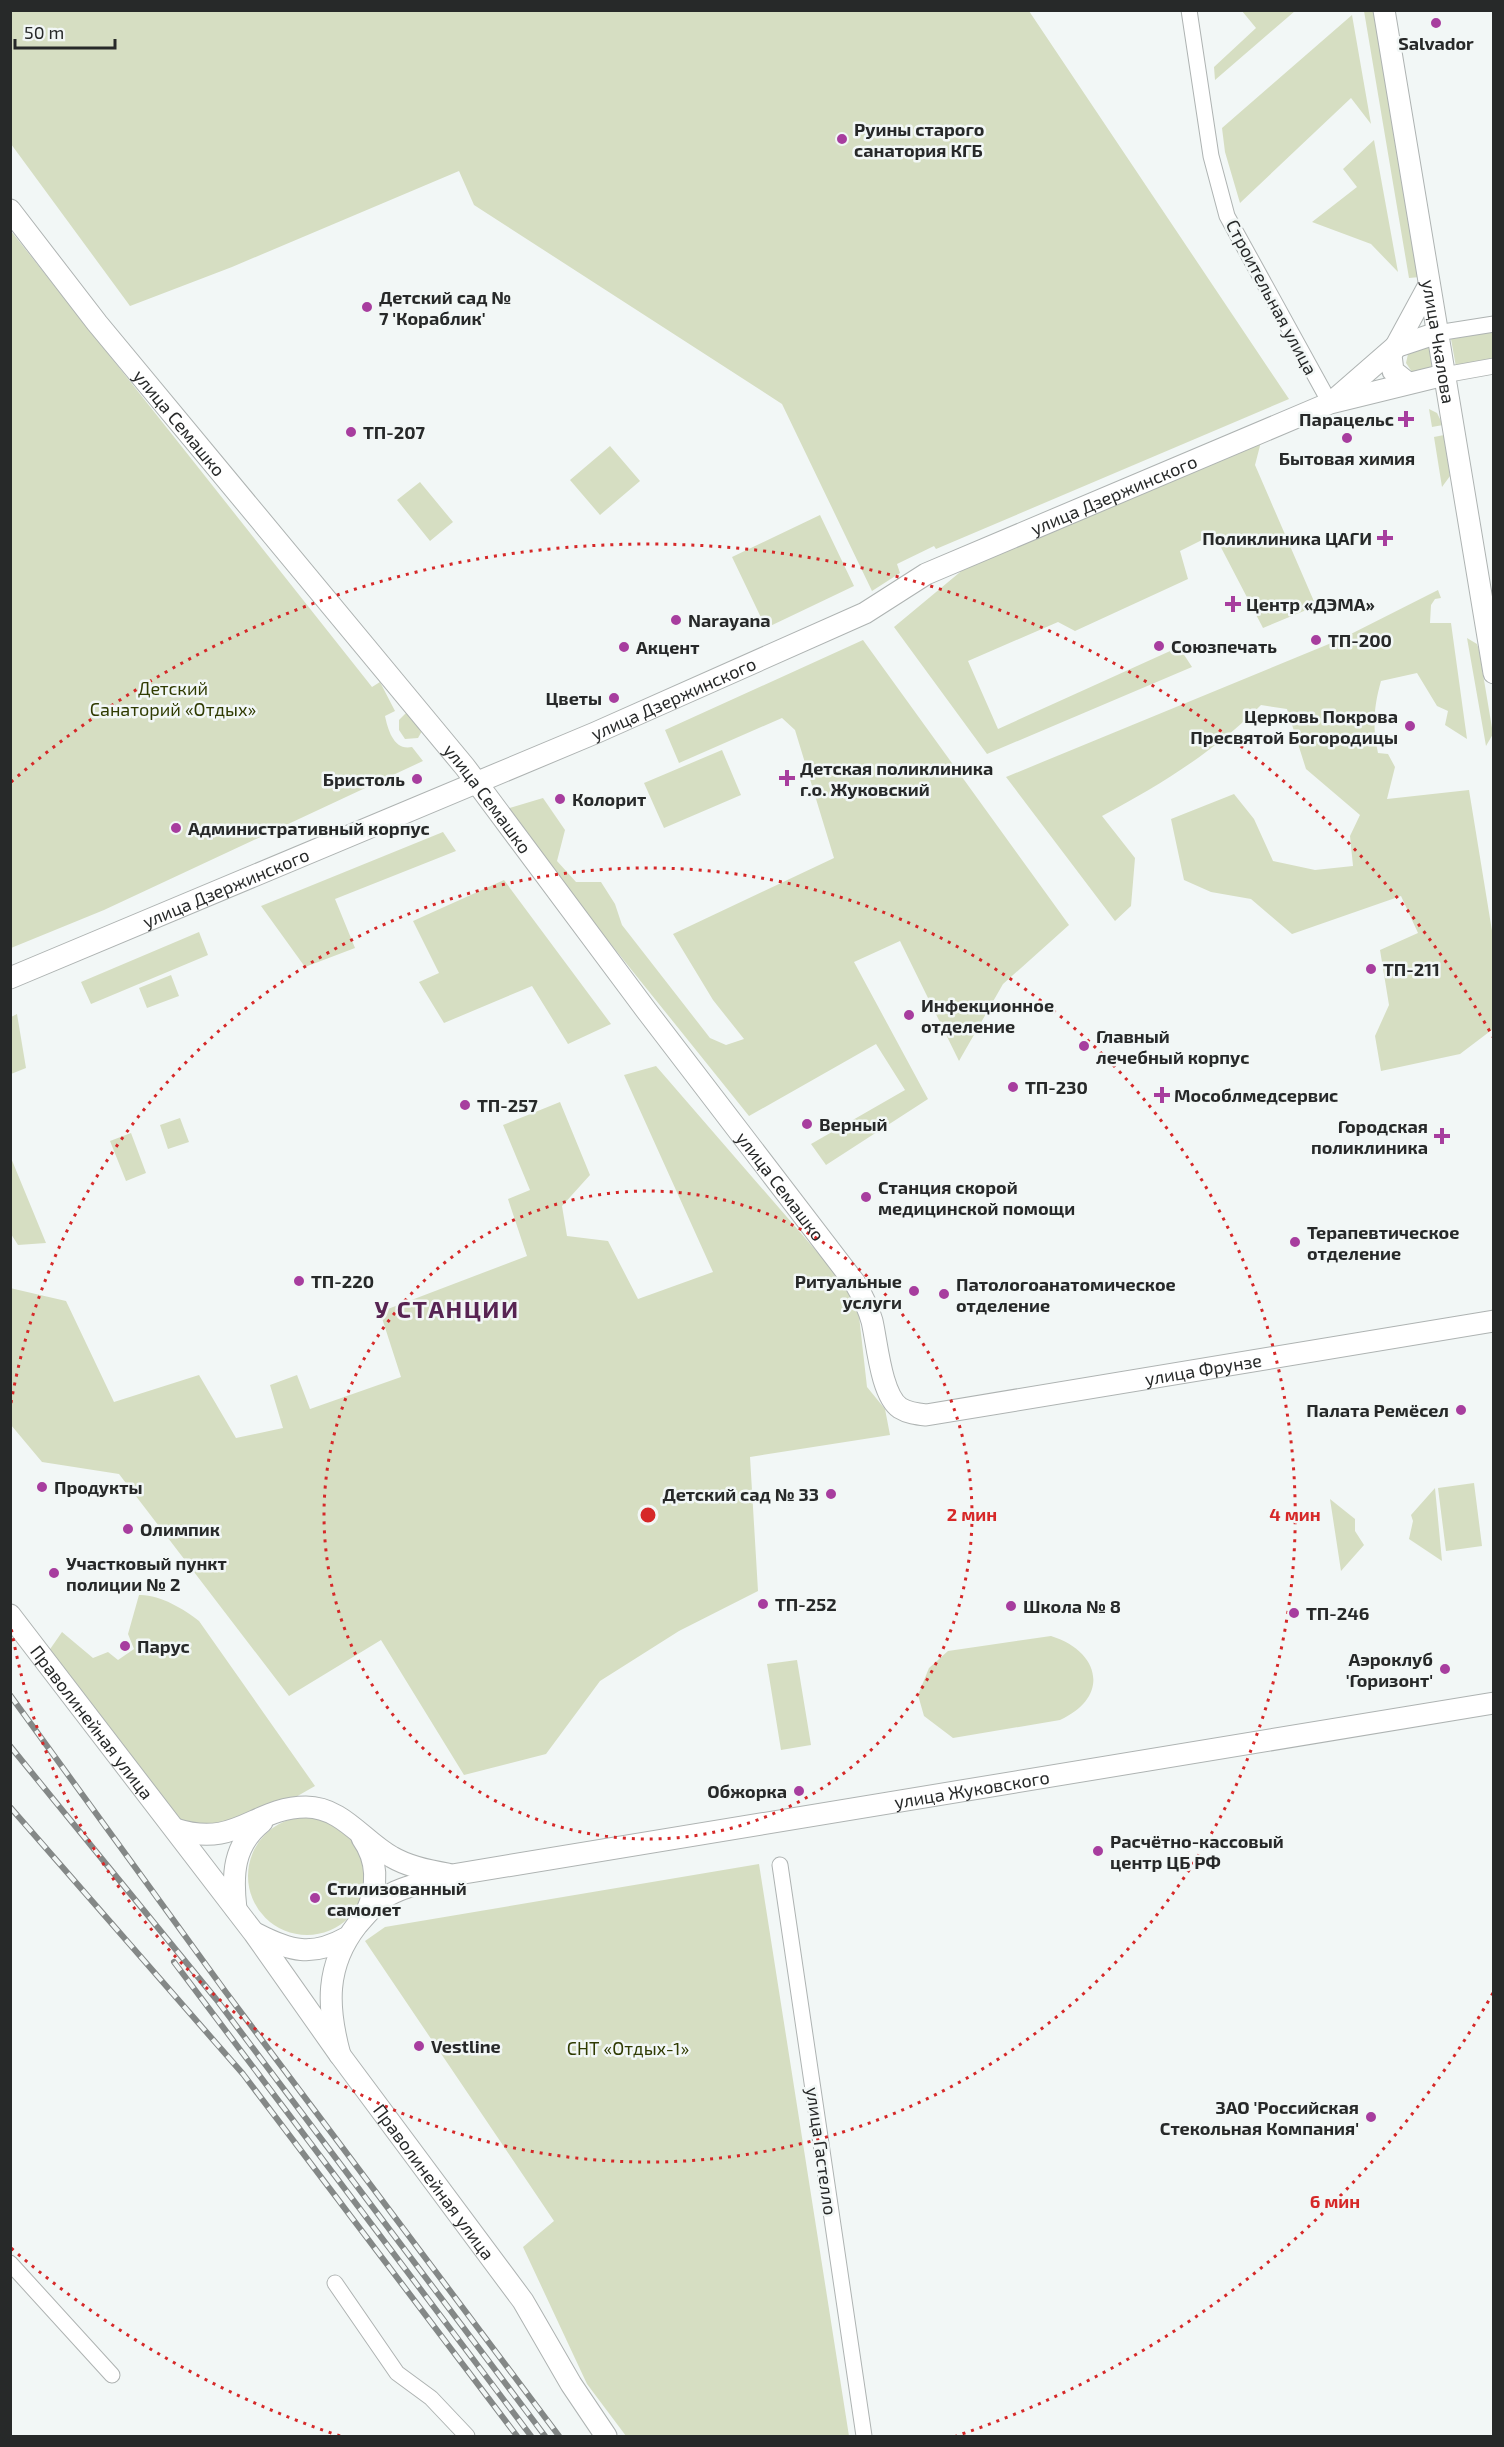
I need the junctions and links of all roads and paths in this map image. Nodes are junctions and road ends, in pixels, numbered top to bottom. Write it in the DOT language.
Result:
graph roads {
  1 [pos="1189,10"];
  2 [pos="1384,10"];
  3 [pos="10,210"];
  4 [pos="1429,285"];
  5 [pos="1494,324"];
  6 [pos="1437,333"];
  7 [pos="1395,346"];
  8 [pos="1494,366"];
  9 [pos="1444,375"];
  10 [pos="1408,383"];
  11 [pos="1330,403"];
  12 [pos="1494,673"];
  13 [pos="477,784"];
  14 [pos="10,978"];
  15 [pos="1494,1321"];
  16 [pos="914,1414"];
  17 [pos="10,1615"];
  18 [pos="1494,1703"];
  19 [pos="270,1816"];
  20 [pos="175,1829"];
  21 [pos="357,1830"];
  22 [pos="780,1865"];
  23 [pos="452,1875"];
  24 [pos="236,1910"];
  25 [pos="366,1915"];
  26 [pos="254,1933"];
  27 [pos="346,1938"];
  28 [pos="340,2055"];
  29 [pos="10,2263"];
  30 [pos="335,2283"];
  31 [pos="112,2375"];
  32 [pos="467,2436"];
  33 [pos="606,2436"];
  34 [pos="864,2436"];
  1 -- 11 [label="street, Строительная улица"];
  2 -- 4 [label="main road, улица Чкалова"];
  3 -- 13 [label="main road, улица Семашко"];
  4 -- 6 [label="main road, улица Чкалова"];
  4 -- 7 [label="main road, улица Дзержинского"];
  5 -- 6 [label="street"];
  6 -- 7 [label="main road, улица Дзержинского"];
  6 -- 9 [label="main road, улица Чкалова"];
  7 -- 10 [label="main road"];
  7 -- 11 [label="main road, улица Дзержинского"];
  8 -- 9 [label="street"];
  9 -- 10 [label="main road, улица Дзержинского"];
  9 -- 12 [label="main road, улица Чкалова"];
  10 -- 11 [label="main road, улица Дзержинского"];
  11 -- 13 [label="main road, улица Дзержинского"];
  13 -- 14 [label="main road, улица Дзержинского"];
  13 -- 16 [label="main road, улица Семашко"];
  15 -- 16 [label="main road, улица Фрунзе"];
  17 -- 20 [label="main road, Праволинейная улица"];
  18 -- 23 [label="main road, улица Жуковского"];
  19 -- 20 [label="main road"];
  19 -- 21 [label="main road"];
  19 -- 24 [label="main road"];
  20 -- 24 [label="main road, Праволинейная улица"];
  21 -- 23 [label="main road"];
  21 -- 25 [label="main road"];
  22 -- 34 [label="street, улица Гастелло"];
  23 -- 25 [label="main road"];
  24 -- 26 [label="main road"];
  25 -- 27 [label="main road"];
  26 -- 27 [label="main road"];
  26 -- 28 [label="main road, Праволинейная улица"];
  27 -- 28 [label="main road"];
  28 -- 33 [label="main road, Праволинейная улица"];
  29 -- 31 [label="street"];
  30 -- 32 [label="street"];
}
